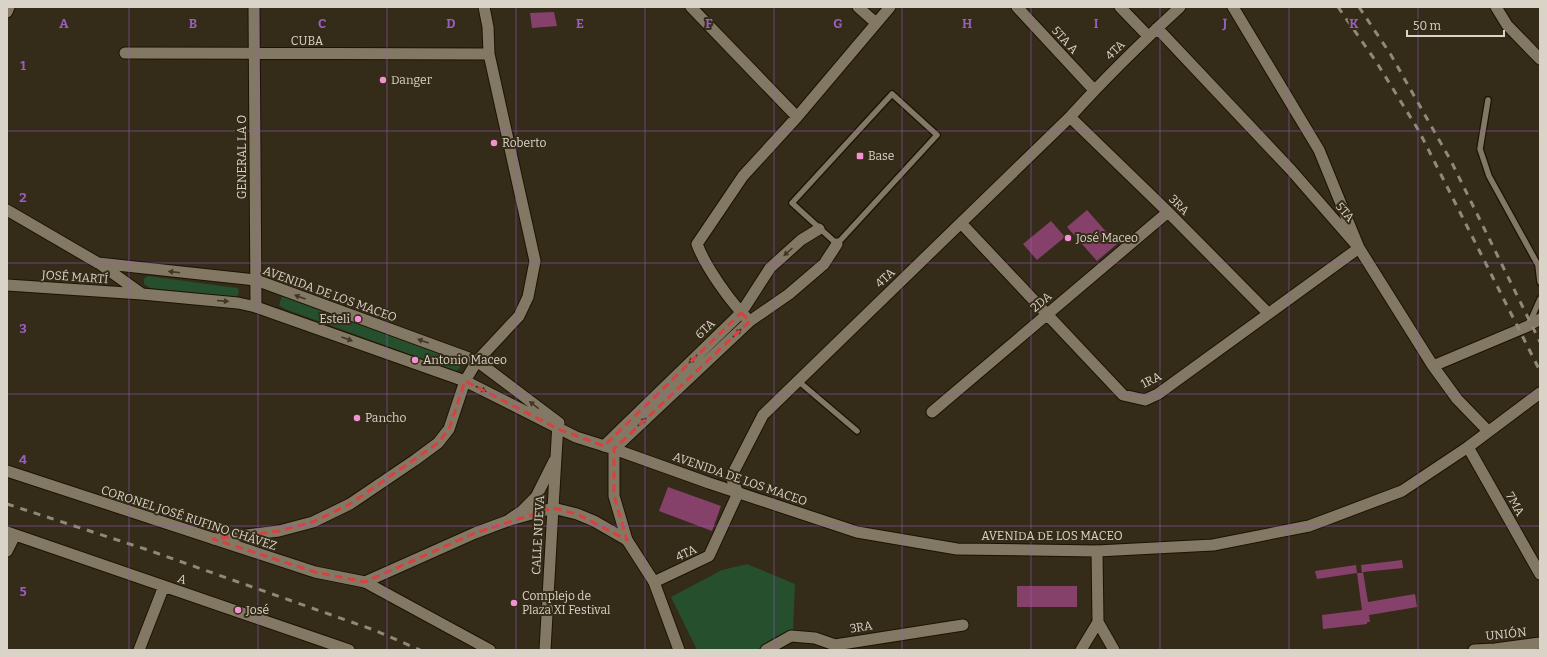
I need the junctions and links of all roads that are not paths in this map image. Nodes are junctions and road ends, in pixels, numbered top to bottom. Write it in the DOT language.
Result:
graph roads {
  1 [pos="9,7"];
  2 [pos="254,7"];
  3 [pos="484,7"];
  4 [pos="691,7"];
  5 [pos="858,7"];
  6 [pos="890,7"];
  7 [pos="1017,7"];
  8 [pos="1120,7"];
  9 [pos="1180,7"];
  10 [pos="1233,7"];
  11 [pos="1496,7"];
  12 [pos="7,12"];
  13 [pos="876,23"];
  14 [pos="1157,28"];
  15 [pos="1148,36"];
  16 [pos="125,53"];
  17 [pos="255,54"];
  18 [pos="488,54"];
  19 [pos="1540,59"];
  20 [pos="1094,90"];
  21 [pos="1488,100"];
  22 [pos="797,117"];
  23 [pos="1070,117"];
  24 [pos="7,210"];
  25 [pos="1168,212"];
  26 [pos="961,223"];
  27 [pos="819,228"];
  28 [pos="836,244"];
  29 [pos="1359,248"];
  30 [pos="98,263"];
  31 [pos="256,280"];
  32 [pos="1540,282"];
  33 [pos="7,285"];
  34 [pos="142,294"];
  35 [pos="1540,299"];
  36 [pos="256,307"];
  37 [pos="741,313"];
  38 [pos="1268,313"];
  39 [pos="1047,314"];
  40 [pos="1540,319"];
  41 [pos="750,321"];
  42 [pos="1528,326"];
  43 [pos="477,361"];
  44 [pos="1433,366"];
  45 [pos="797,380"];
  46 [pos="465,381"];
  47 [pos="1540,392"];
  48 [pos="932,412"];
  49 [pos="558,426"];
  50 [pos="857,431"];
  51 [pos="1488,431"];
  52 [pos="609,447"];
  53 [pos="1468,447"];
  54 [pos="556,456"];
  55 [pos="7,471"];
  56 [pos="738,493"];
  57 [pos="553,508"];
  58 [pos="510,520"];
  59 [pos="11,534"];
  60 [pos="213,540"];
  61 [pos="627,540"];
  62 [pos="7,551"];
  63 [pos="1097,551"];
  64 [pos="1540,574"];
  65 [pos="365,582"];
  66 [pos="654,582"];
  67 [pos="164,586"];
  68 [pos="1098,622"];
  69 [pos="963,625"];
  70 [pos="1540,643"];
  71 [pos="139,650"];
  72 [pos="349,650"];
  73 [pos="490,650"];
  74 [pos="545,650"];
  75 [pos="679,650"];
  76 [pos="766,650"];
  77 [pos="1081,650"];
  78 [pos="1114,650"];
  79 [pos="1474,650"];
  80 [pos="1495,650"];
  1 -- 12 [label="street"];
  2 -- 17 [label="street, GENERAL LA O"];
  3 -- 18 [label="street"];
  4 -- 22 [label="street"];
  5 -- 13 [label="street"];
  6 -- 13 [label="street"];
  7 -- 20 [label="street, 5TA A"];
  8 -- 15 [label="street"];
  9 -- 14 [label="street, 4TA"];
  10 -- 29 [label="street"];
  11 -- 19 [label="street"];
  13 -- 22 [label="street"];
  14 -- 15 [label="street, 4TA"];
  14 -- 29 [label="street, 5TA"];
  15 -- 20 [label="street, 4TA"];
  16 -- 17 [label="street, CUBA"];
  17 -- 18 [label="street, CUBA"];
  17 -- 31 [label="street, GENERAL LA O"];
  18 -- 43 [label="street"];
  20 -- 23 [label="street, 4TA"];
  21 -- 32 [label="lane"];
  22 -- 37 [label="street"];
  23 -- 25 [label="street, 3RA"];
  23 -- 26 [label="street, 4TA"];
  24 -- 30 [label="street, AVENIDA DE LOS MACEO"];
  25 -- 38 [label="street, 3RA"];
  25 -- 39 [label="street, 2DA"];
  26 -- 39 [label="street, 1RA"];
  26 -- 45 [label="street, 4TA"];
  27 -- 28 [label="lane"];
  27 -- 28 [label="lane"];
  27 -- 37 [label="street, 6TA, one-way"];
  28 -- 41 [label="street, 6TA"];
  29 -- 38 [label="street, 1RA"];
  29 -- 44 [label="street, 5TA"];
  31 -- 30 [label="street, AVENIDA DE LOS MACEO, one-way"];
  30 -- 34 [label="street"];
  31 -- 36 [label="street, GENERAL LA O"];
  43 -- 31 [label="street, AVENIDA DE LOS MACEO, one-way"];
  33 -- 34 [label="street, JOSÉ MARTÍ"];
  34 -- 36 [label="street, AVENIDA DE LOS MACEO, one-way"];
  35 -- 42 [label="lane"];
  36 -- 46 [label="street, AVENIDA DE LOS MACEO, one-way"];
  37 -- 41 [label="street"];
  37 -- 52 [label="street, 6TA, one-way"];
  38 -- 39 [label="street, 1RA"];
  39 -- 48 [label="street, 2DA"];
  40 -- 42 [label="street"];
  52 -- 41 [label="street, 6TA, one-way"];
  42 -- 44 [label="street"];
  43 -- 46 [label="street"];
  49 -- 43 [label="street, AVENIDA DE LOS MACEO, one-way"];
  44 -- 51 [label="street, 5TA"];
  45 -- 50 [label="lane"];
  45 -- 56 [label="street, 4TA"];
  46 -- 49 [label="street, AVENIDA DE LOS MACEO, one-way"];
  46 -- 60 [label="street"];
  47 -- 51 [label="street, AVENIDA DE LOS MACEO"];
  49 -- 52 [label="street, AVENIDA DE LOS MACEO"];
  49 -- 54 [label="street, CALLE NUEVA"];
  51 -- 53 [label="street, AVENIDA DE LOS MACEO"];
  52 -- 56 [label="street, AVENIDA DE LOS MACEO"];
  52 -- 61 [label="street"];
  53 -- 63 [label="street, AVENIDA DE LOS MACEO"];
  53 -- 64 [label="street, 7MA"];
  54 -- 57 [label="street, CALLE NUEVA"];
  54 -- 58 [label="street"];
  55 -- 60 [label="street, CORONEL JOSÉ RUFINO CHÁVEZ"];
  56 -- 63 [label="street, AVENIDA DE LOS MACEO"];
  56 -- 66 [label="street, 4TA"];
  57 -- 58 [label="street"];
  57 -- 61 [label="street"];
  57 -- 74 [label="street, CALLE NUEVA"];
  58 -- 65 [label="street"];
  59 -- 62 [label="street"];
  59 -- 67 [label="street, A"];
  60 -- 65 [label="street, CORONEL JOSÉ RUFINO CHÁVEZ"];
  61 -- 66 [label="street"];
  63 -- 68 [label="street"];
  65 -- 73 [label="street, CORONEL JOSÉ RUFINO CHÁVEZ"];
  66 -- 75 [label="street"];
  67 -- 71 [label="street"];
  67 -- 72 [label="street, A"];
  68 -- 77 [label="street"];
  68 -- 78 [label="street"];
  69 -- 76 [label="street, 3RA"];
  70 -- 80 [label="street, UNIÓN"];
  79 -- 80 [label="street, UNIÓN"];
}
